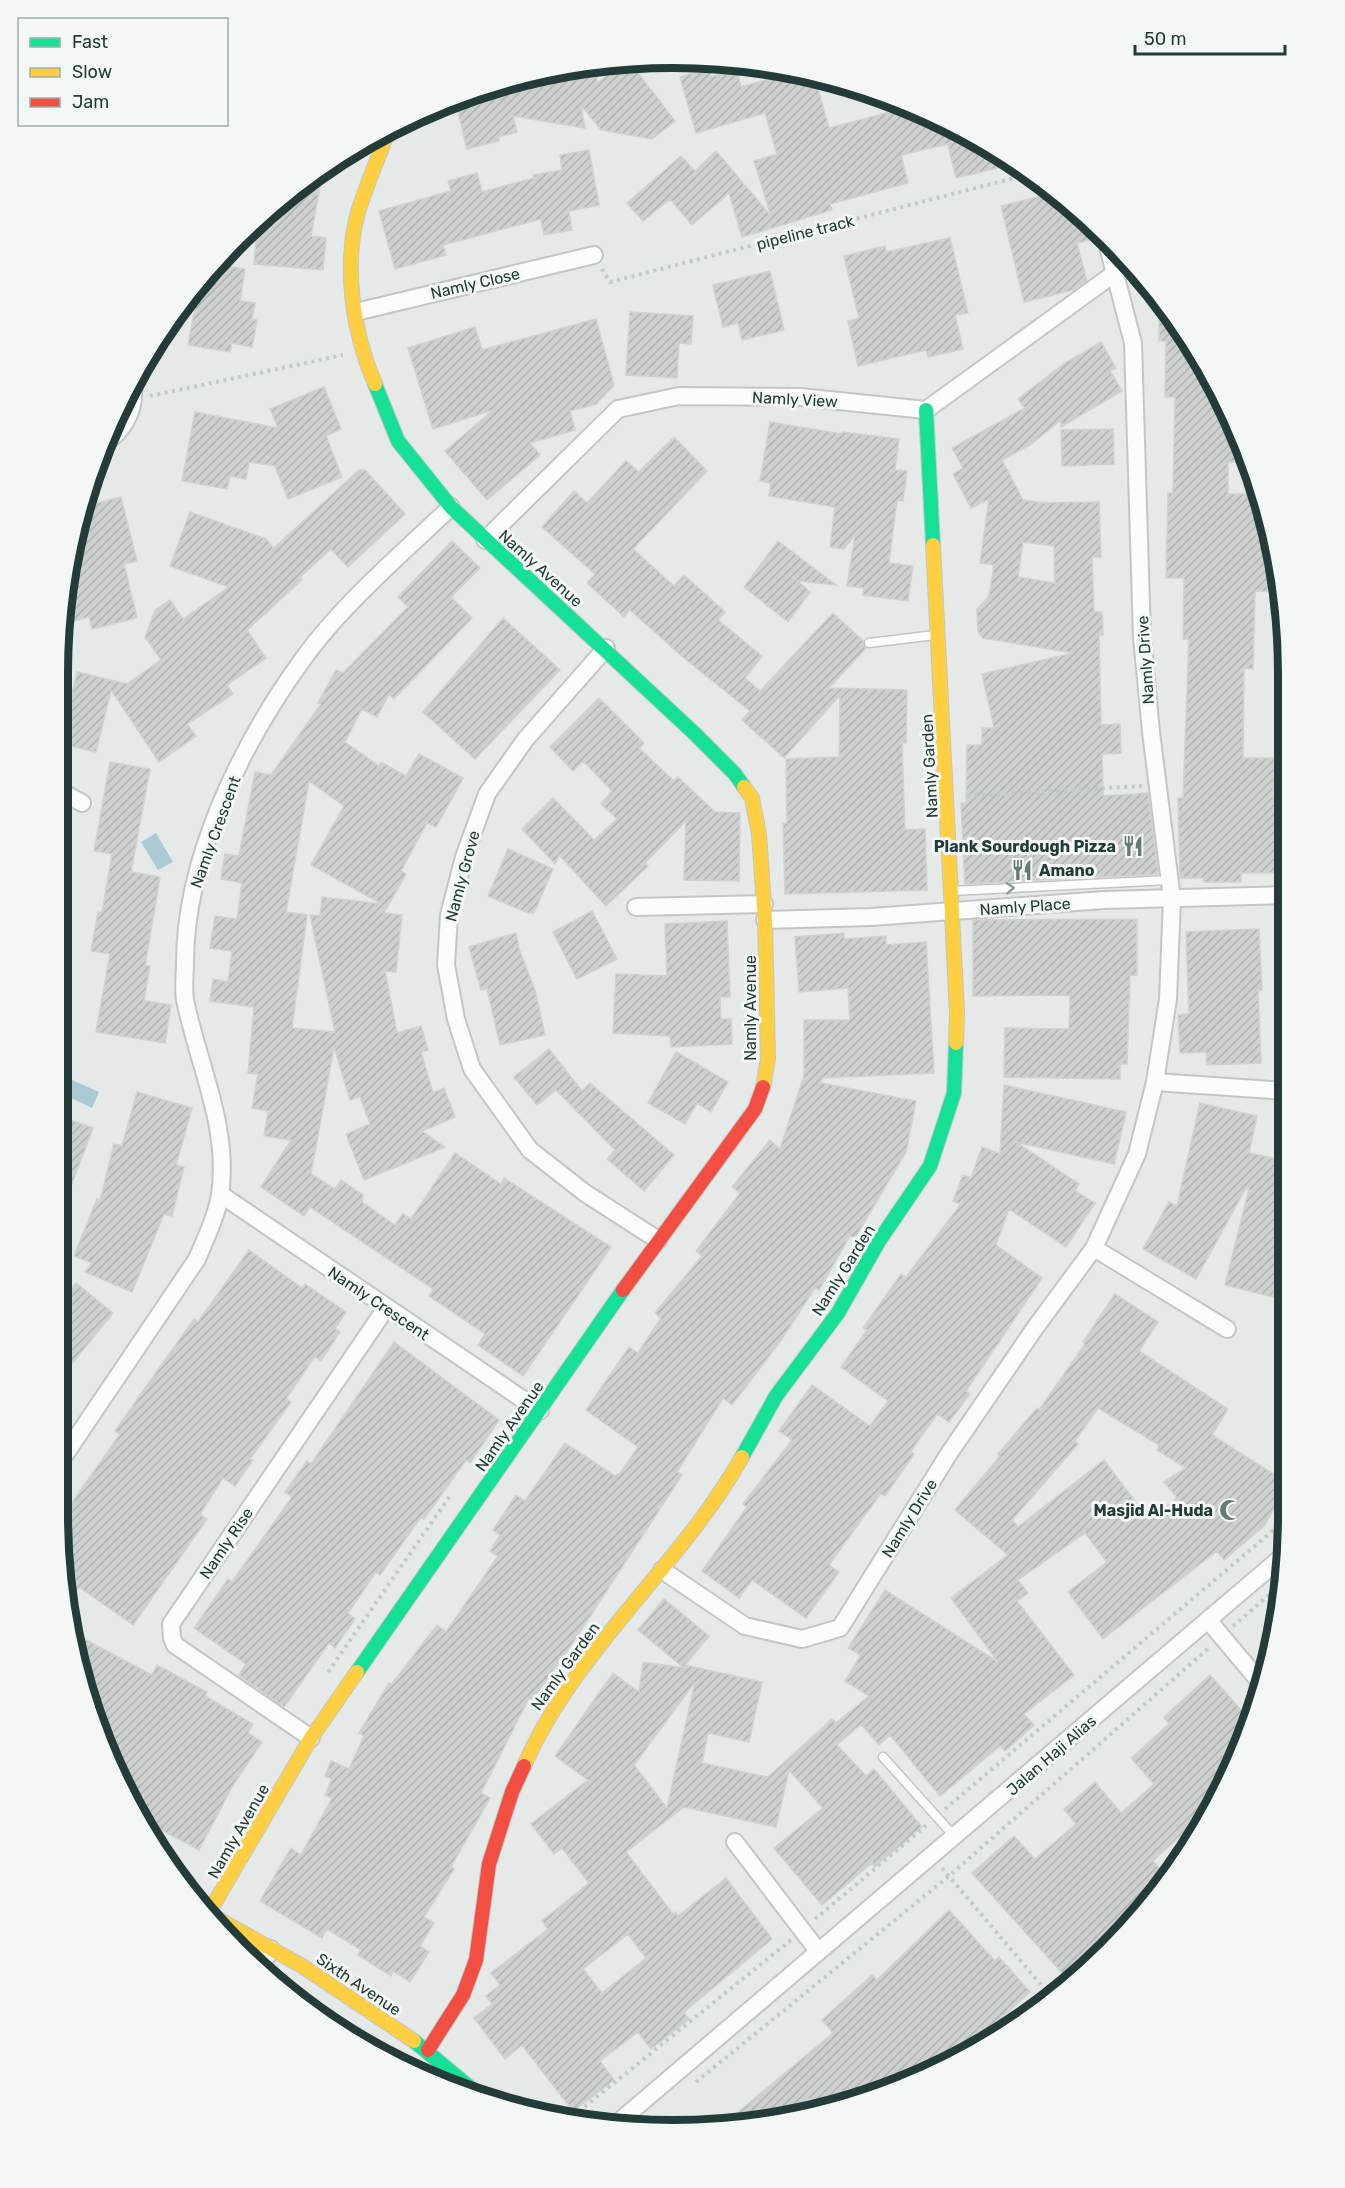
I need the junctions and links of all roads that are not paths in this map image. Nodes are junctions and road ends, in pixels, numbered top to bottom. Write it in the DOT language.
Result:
graph roads {
  1 [pos="385,141"];
  2 [pos="594,255"];
  3 [pos="1111,256"];
  4 [pos="1115,273"];
  5 [pos="356,312"];
  6 [pos="130,405"];
  7 [pos="926,410"];
  8 [pos="119,430"];
  9 [pos="451,507"];
  10 [pos="485,540"];
  11 [pos="938,634"];
  12 [pos="868,643"];
  13 [pos="606,648"];
  14 [pos="68,795"];
  15 [pos="82,803"];
  16 [pos="1169,880"];
  17 [pos="951,891"];
  18 [pos="1278,895"];
  19 [pos="1172,899"];
  20 [pos="636,907"];
  21 [pos="765,912"];
  22 [pos="953,912"];
  23 [pos="1155,1082"];
  24 [pos="1278,1091"];
  25 [pos="220,1194"];
  26 [pos="658,1240"];
  27 [pos="1094,1248"];
  28 [pos="386,1308"];
  29 [pos="1227,1329"];
  30 [pos="540,1411"];
  31 [pos="68,1450"];
  32 [pos="1275,1563"];
  33 [pos="662,1570"];
  34 [pos="1208,1620"];
  35 [pos="1256,1677"];
  36 [pos="311,1738"];
  37 [pos="883,1757"];
  38 [pos="955,1837"];
  39 [pos="735,1842"];
  40 [pos="210,1904"];
  41 [pos="228,1924"];
  42 [pos="271,1948"];
  43 [pos="818,1951"];
  44 [pos="264,1961"];
  45 [pos="428,2050"];
  46 [pos="466,2083"];
  47 [pos="623,2118"];
  1 -- 5 [label="street, Namly Avenue"];
  2 -- 5 [label="street, Namly Close"];
  3 -- 4 [label="street, Namly Drive"];
  4 -- 7 [label="street"];
  4 -- 16 [label="street, Namly Drive"];
  5 -- 9 [label="street, Namly Avenue"];
  6 -- 8 [label="street"];
  7 -- 10 [label="street, Namly View"];
  7 -- 11 [label="street, Namly Garden"];
  9 -- 10 [label="street, Namly Avenue"];
  9 -- 25 [label="street, Namly Crescent"];
  10 -- 13 [label="street, Namly Avenue"];
  11 -- 12 [label="lane"];
  11 -- 17 [label="street, Namly Garden"];
  13 -- 21 [label="street, Namly Avenue"];
  13 -- 26 [label="street, Namly Grove"];
  14 -- 15 [label="street"];
  17 -- 16 [label="lane, Namly Place, one-way"];
  16 -- 19 [label="street, Namly Drive"];
  17 -- 22 [label="street, Namly Garden"];
  18 -- 19 [label="street, Namly Place"];
  19 -- 22 [label="street, Namly Place"];
  19 -- 23 [label="street, Namly Drive"];
  20 -- 21 [label="street, Namly Place"];
  21 -- 22 [label="street, Namly Place"];
  21 -- 26 [label="street, Namly Avenue"];
  22 -- 33 [label="street, Namly Garden"];
  23 -- 24 [label="street"];
  23 -- 27 [label="street, Namly Drive"];
  25 -- 28 [label="street, Namly Crescent"];
  25 -- 31 [label="street, Namly Crescent"];
  26 -- 30 [label="street, Namly Avenue"];
  27 -- 29 [label="street"];
  27 -- 33 [label="street, Namly Drive"];
  28 -- 30 [label="street, Namly Crescent"];
  28 -- 36 [label="street, Namly Rise"];
  30 -- 36 [label="street, Namly Avenue"];
  32 -- 34 [label="street, Jalan Haji Alias"];
  33 -- 45 [label="street, Namly Garden"];
  34 -- 35 [label="street"];
  34 -- 38 [label="street, Jalan Haji Alias"];
  36 -- 40 [label="street, Namly Avenue"];
  37 -- 38 [label="lane"];
  38 -- 43 [label="street, Jalan Haji Alias"];
  39 -- 43 [label="street"];
  41 -- 42 [label="street, Sixth Avenue"];
  42 -- 44 [label="street"];
  42 -- 45 [label="street, Sixth Avenue"];
  43 -- 47 [label="street, Jalan Haji Alias"];
  45 -- 46 [label="street, Sixth Avenue"];
}
